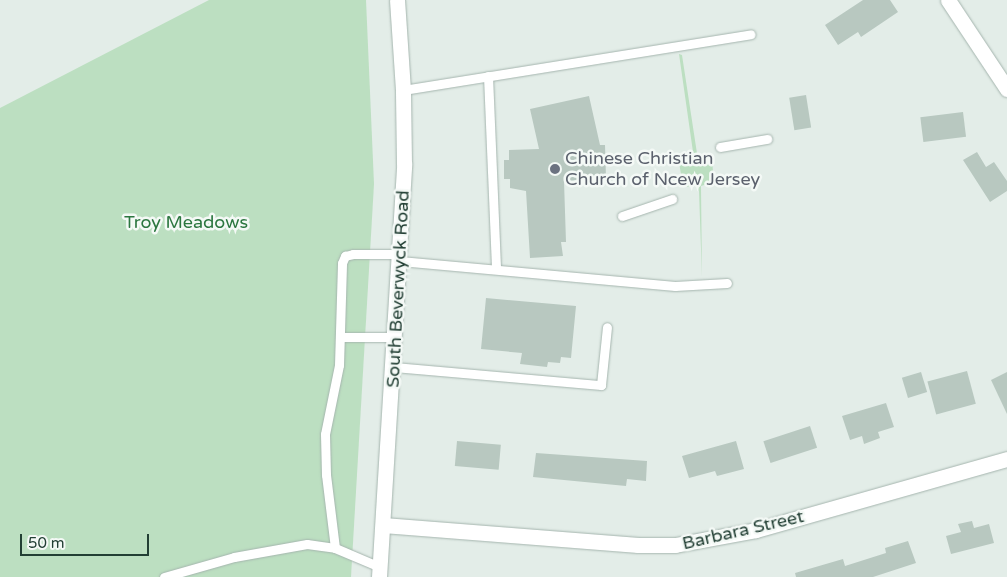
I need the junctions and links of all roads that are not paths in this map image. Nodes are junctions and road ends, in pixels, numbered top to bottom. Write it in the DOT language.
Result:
graph roads {
  1 [pos="397,0"];
  2 [pos="948,0"];
  3 [pos="751,34"];
  4 [pos="488,76"];
  5 [pos="1007,89"];
  6 [pos="403,90"];
  7 [pos="767,139"];
  8 [pos="720,146"];
  9 [pos="672,199"];
  10 [pos="622,216"];
  11 [pos="400,258"];
  12 [pos="496,268"];
  13 [pos="727,283"];
  14 [pos="607,327"];
  15 [pos="341,337"];
  16 [pos="396,337"];
  17 [pos="394,366"];
  18 [pos="1007,459"];
  19 [pos="383,525"];
  20 [pos="335,548"];
  21 [pos="379,572"];
  22 [pos="164,577"];
  1 -- 6 [label="street, South Beverwyck Road"];
  2 -- 5 [label="street"];
  3 -- 4 [label="lane"];
  4 -- 6 [label="lane"];
  4 -- 12 [label="lane"];
  6 -- 11 [label="street, South Beverwyck Road"];
  7 -- 8 [label="lane"];
  9 -- 10 [label="lane"];
  11 -- 12 [label="lane"];
  11 -- 15 [label="lane"];
  11 -- 16 [label="street, South Beverwyck Road"];
  12 -- 13 [label="lane"];
  14 -- 17 [label="lane"];
  15 -- 16 [label="lane"];
  15 -- 20 [label="lane"];
  16 -- 17 [label="street, South Beverwyck Road"];
  17 -- 19 [label="street, South Beverwyck Road"];
  18 -- 19 [label="street, Barbara Street"];
  19 -- 21 [label="street, South Beverwyck Road"];
  20 -- 21 [label="lane"];
  20 -- 22 [label="lane"];
}
